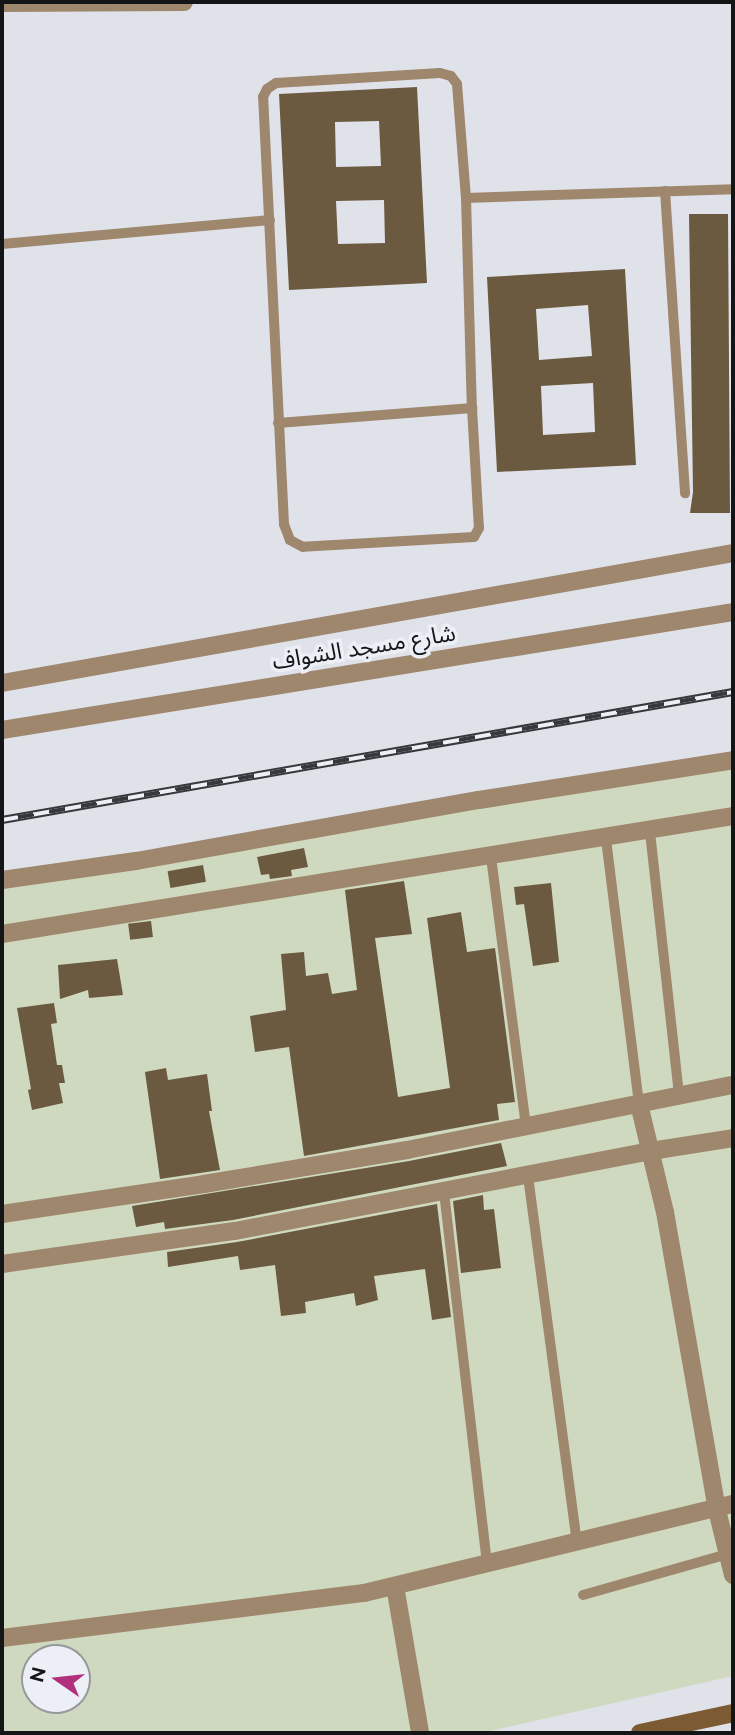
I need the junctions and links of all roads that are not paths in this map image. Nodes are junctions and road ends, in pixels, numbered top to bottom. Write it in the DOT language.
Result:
graph roads {
  1 [pos="2,2"];
  2 [pos="52,2"];
  3 [pos="159,2"];
  4 [pos="184,2"];
  5 [pos="733,189"];
  6 [pos="665,191"];
  7 [pos="466,198"];
  8 [pos="270,220"];
  9 [pos="2,244"];
  10 [pos="472,408"];
  11 [pos="278,423"];
  12 [pos="685,493"];
  13 [pos="733,553"];
  14 [pos="733,612"];
  15 [pos="2,683"];
  16 [pos="2,730"];
  17 [pos="733,760"];
  18 [pos="733,817"];
  19 [pos="650,832"];
  20 [pos="606,839"];
  21 [pos="491,857"];
  22 [pos="2,880"];
  23 [pos="2,934"];
  24 [pos="733,1085"];
  25 [pos="679,1096"];
  26 [pos="639,1104"];
  27 [pos="526,1126"];
  28 [pos="733,1138"];
  29 [pos="652,1151"];
  30 [pos="528,1176"];
  31 [pos="444,1192"];
  32 [pos="2,1214"];
  33 [pos="2,1264"];
  34 [pos="725,1507"];
  35 [pos="577,1543"];
  36 [pos="728,1554"];
  37 [pos="488,1564"];
  38 [pos="733,1575"];
  39 [pos="395,1586"];
  40 [pos="583,1595"];
  41 [pos="2,1638"];
  42 [pos="733,1713"];
  43 [pos="420,1733"];
  44 [pos="640,1733"];
  1 -- 2 [label="street"];
  2 -- 3 [label="street"];
  3 -- 4 [label="street"];
  5 -- 6 [label="lane"];
  6 -- 7 [label="lane"];
  6 -- 12 [label="lane"];
  7 -- 8 [label="lane"];
  7 -- 10 [label="lane"];
  8 -- 9 [label="lane"];
  8 -- 11 [label="lane"];
  10 -- 11 [label="lane"];
  10 -- 11 [label="lane"];
  13 -- 15 [label="street"];
  14 -- 16 [label="street, شارع مسجد الشواف"];
  17 -- 22 [label="street"];
  18 -- 19 [label="street"];
  19 -- 20 [label="street"];
  19 -- 25 [label="lane"];
  20 -- 21 [label="street"];
  20 -- 26 [label="lane"];
  21 -- 23 [label="street"];
  21 -- 27 [label="lane"];
  24 -- 25 [label="street"];
  25 -- 26 [label="street"];
  26 -- 27 [label="street"];
  26 -- 29 [label="street"];
  27 -- 32 [label="street"];
  28 -- 29 [label="street"];
  29 -- 30 [label="street"];
  29 -- 34 [label="street"];
  30 -- 31 [label="street"];
  30 -- 35 [label="lane"];
  31 -- 33 [label="street"];
  31 -- 37 [label="lane"];
  34 -- 35 [label="street"];
  34 -- 36 [label="street"];
  35 -- 37 [label="street"];
  36 -- 38 [label="street"];
  36 -- 40 [label="lane"];
  37 -- 39 [label="street"];
  39 -- 41 [label="street"];
  39 -- 43 [label="street"];
  42 -- 44 [label="main road"];
}
